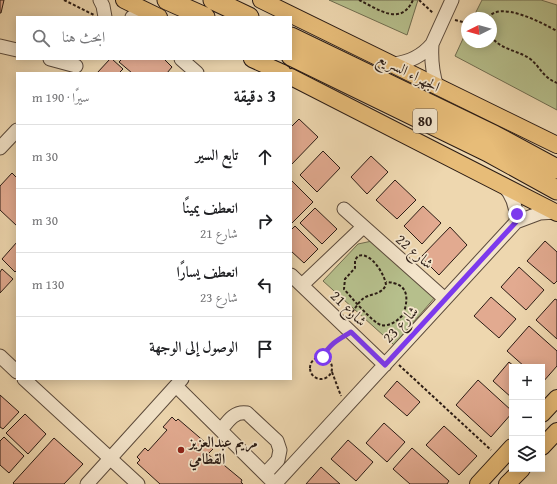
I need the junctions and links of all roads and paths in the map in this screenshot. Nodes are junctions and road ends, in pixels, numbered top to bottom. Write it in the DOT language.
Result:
graph roads {
  1 [pos="64,0"];
  2 [pos="100,0"];
  3 [pos="124,0"];
  4 [pos="167,0"];
  5 [pos="213,0"];
  6 [pos="261,0"];
  7 [pos="359,0"];
  8 [pos="412,0"];
  9 [pos="452,0"];
  10 [pos="85,10"];
  11 [pos="494,12"];
  12 [pos="144,15"];
  13 [pos="105,16"];
  14 [pos="203,16"];
  15 [pos="247,16"];
  16 [pos="557,31"];
  17 [pos="292,37"];
  18 [pos="497,42"];
  19 [pos="432,44"];
  20 [pos="0,46"];
  21 [pos="16,50"];
  22 [pos="292,56"];
  23 [pos="54,60"];
  24 [pos="182,60"];
  25 [pos="254,60"];
  26 [pos="394,64"];
  27 [pos="76,66"];
  28 [pos="196,72"];
  29 [pos="278,72"];
  30 [pos="292,79"];
  31 [pos="557,83"];
  32 [pos="437,87"];
  33 [pos="16,131"];
  34 [pos="1,144"];
  35 [pos="557,145"];
  36 [pos="557,169"];
  37 [pos="502,184"];
  38 [pos="557,190"];
  39 [pos="344,209"];
  40 [pos="557,213"];
  41 [pos="516,222"];
  42 [pos="363,227"];
  43 [pos="292,275"];
  44 [pos="386,282"];
  45 [pos="302,285"];
  46 [pos="445,299"];
  47 [pos="358,305"];
  48 [pos="347,328"];
  49 [pos="323,357"];
  50 [pos="388,361"];
  51 [pos="332,372"];
  52 [pos="25,380"];
  53 [pos="179,383"];
  54 [pos="557,398"];
  55 [pos="344,409"];
  56 [pos="545,411"];
  57 [pos="221,430"];
  58 [pos="557,431"];
  59 [pos="545,444"];
  60 [pos="509,450"];
  61 [pos="110,459"];
  62 [pos="501,459"];
  63 [pos="519,472"];
  64 [pos="265,474"];
  65 [pos="509,483"];
  66 [pos="87,484"];
  67 [pos="138,484"];
  68 [pos="275,484"];
  69 [pos="478,484"];
  1 -- 10 [label="path"];
  2 -- 13 [label="street"];
  3 -- 12 [label="main road"];
  4 -- 14 [label="highway"];
  5 -- 15 [label="highway"];
  6 -- 26 [label="main road, الجهراء السريع"];
  7 -- 8 [label="path"];
  9 -- 19 [label="street"];
  11 -- 16 [label="path"];
  17 -- 36 [label="highway, الجهراء السريع / 80"];
  18 -- 31 [label="path"];
  19 -- 26 [label="street"];
  19 -- 32 [label="street"];
  20 -- 21 [label="street"];
  22 -- 38 [label="highway, 80"];
  23 -- 27 [label="street"];
  24 -- 28 [label="street"];
  25 -- 29 [label="main road"];
  26 -- 32 [label="main road, الجهراء السريع"];
  30 -- 37 [label="main road"];
  32 -- 35 [label="main road, الجهراء السريع"];
  33 -- 34 [label="street"];
  37 -- 40 [label="main road"];
  37 -- 41 [label="street"];
  39 -- 42 [label="street, شارع 22"];
  40 -- 41 [label="street, شارع 23"];
  41 -- 46 [label="street, شارع 23"];
  42 -- 45 [label="street"];
  42 -- 46 [label="street, شارع 22"];
  43 -- 45 [label="street, شارع 21"];
  44 -- 47 [label="path"];
  44 -- 47 [label="path"];
  44 -- 47 [label="path"];
  45 -- 48 [label="street, شارع 21"];
  46 -- 50 [label="street, شارع 23"];
  47 -- 48 [label="path"];
  48 -- 49 [label="path"];
  48 -- 50 [label="street, شارع 21"];
  49 -- 51 [label="path"];
  49 -- 51 [label="path"];
  50 -- 55 [label="street, شارع 23"];
  50 -- 62 [label="path"];
  51 -- 55 [label="path"];
  52 -- 61 [label="street"];
  53 -- 57 [label="street"];
  53 -- 61 [label="street"];
  54 -- 56 [label="main road"];
  55 -- 68 [label="street, شارع 23"];
  57 -- 64 [label="street"];
  57 -- 64 [label="street"];
  58 -- 59 [label="main road"];
  60 -- 62 [label="main road"];
  61 -- 66 [label="street"];
  61 -- 67 [label="street"];
  62 -- 69 [label="main road"];
  63 -- 65 [label="main road"];
  64 -- 68 [label="street"];
}
